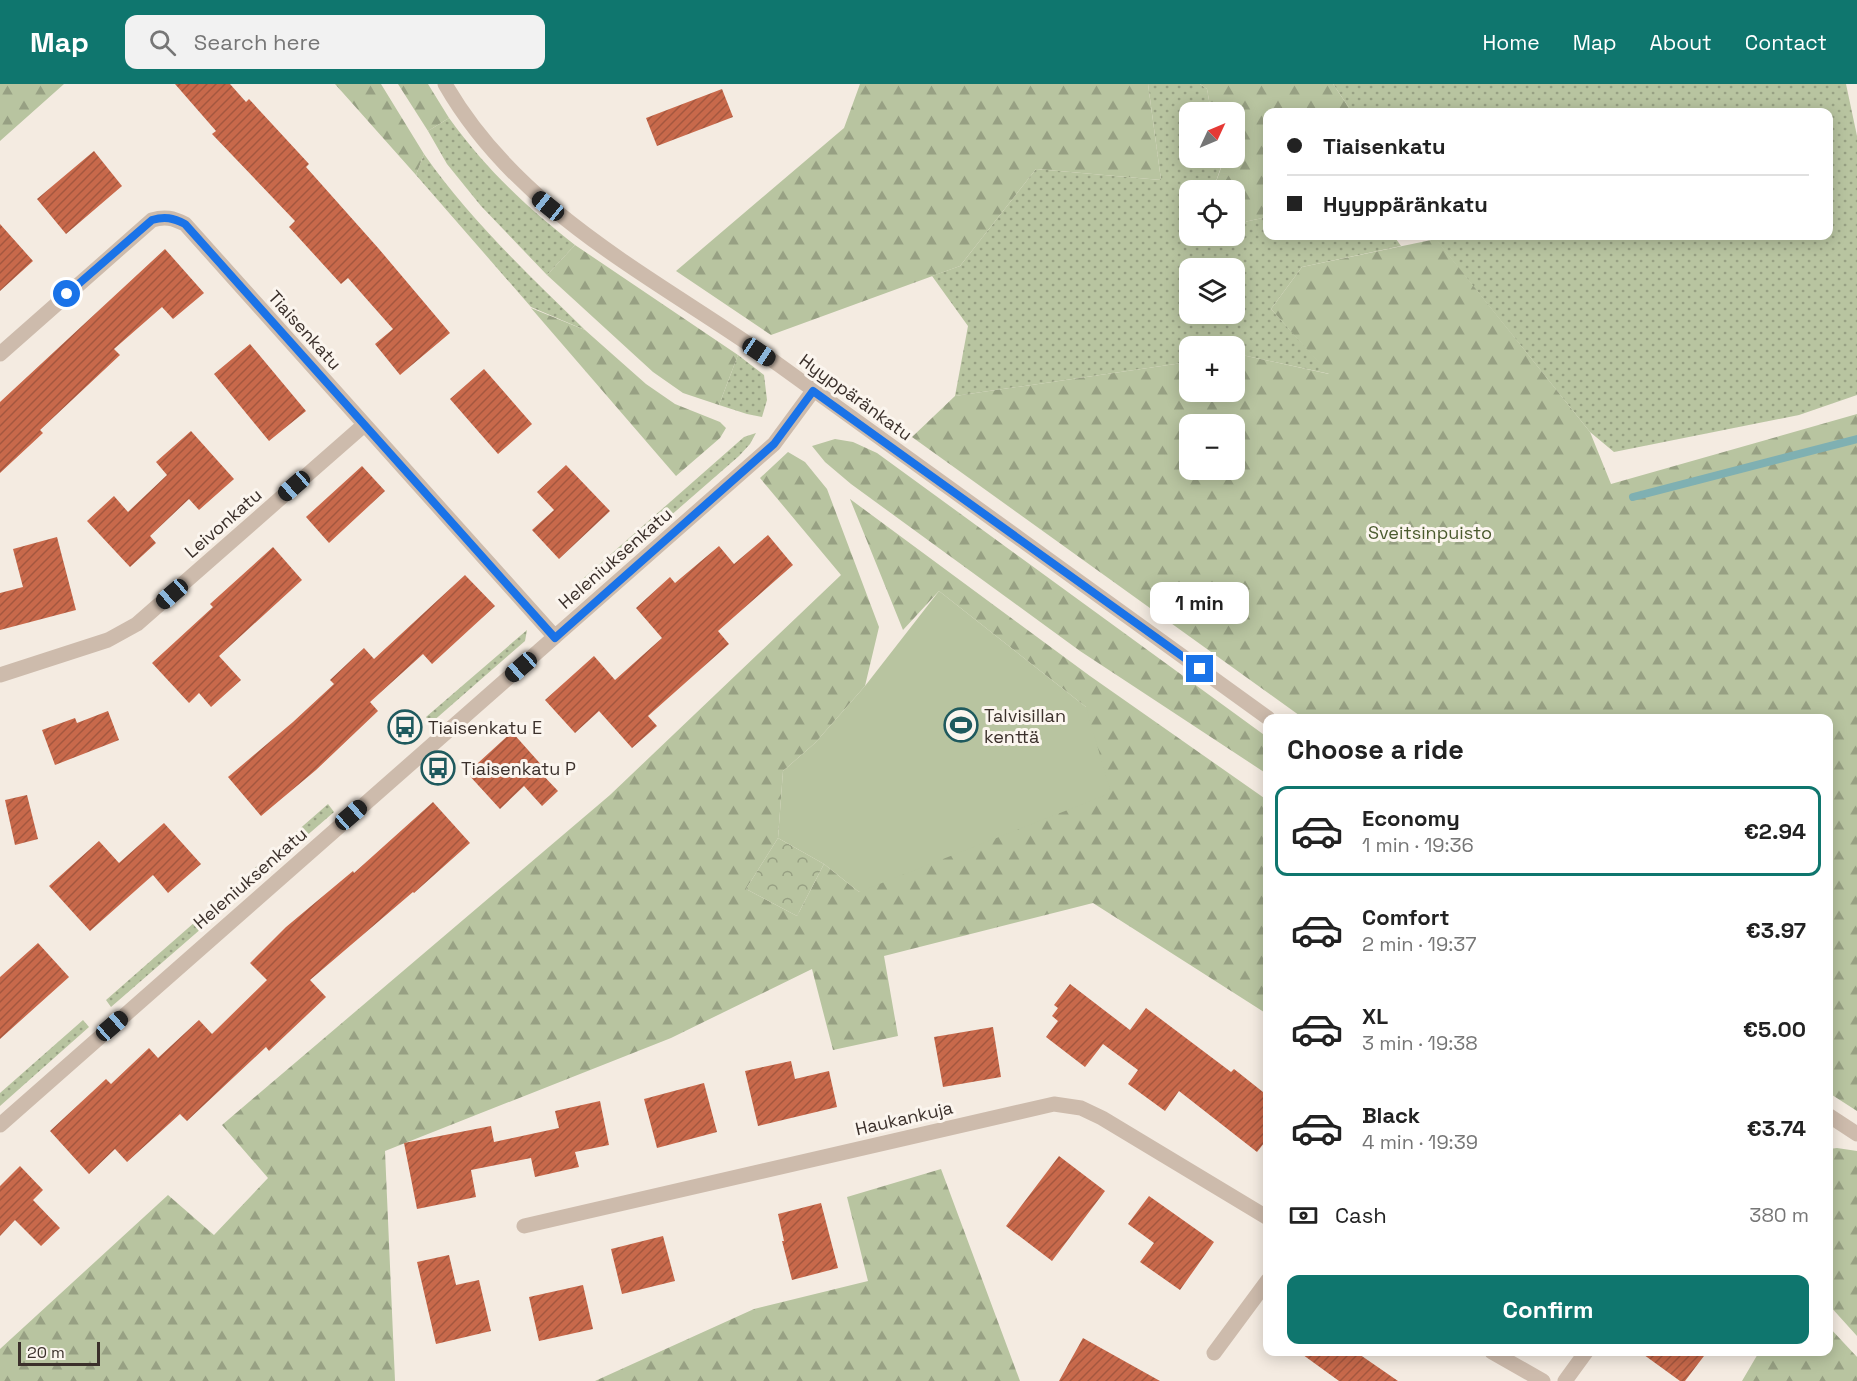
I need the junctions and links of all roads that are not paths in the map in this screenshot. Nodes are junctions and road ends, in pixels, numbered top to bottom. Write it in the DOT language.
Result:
graph roads {
  1 [pos="445,84"];
  2 [pos="0,354"];
  3 [pos="813,391"];
  4 [pos="364,425"];
  5 [pos="555,638"];
  6 [pos="0,675"];
  7 [pos="1263,714"];
  8 [pos="1833,1118"];
  9 [pos="0,1125"];
  10 [pos="1857,1134"];
  11 [pos="1263,1215"];
  12 [pos="525,1226"];
  13 [pos="1263,1287"];
  14 [pos="1214,1353"];
  15 [pos="1499,1356"];
  16 [pos="1583,1356"];
  17 [pos="1543,1381"];
  18 [pos="1565,1381"];
  1 -- 3 [label="street, Hyyppäränkatu"];
  2 -- 4 [label="street, Tiaisenkatu"];
  3 -- 5 [label="street, Heleniuksenkatu"];
  3 -- 7 [label="street, Hyyppäränkatu"];
  4 -- 5 [label="street, Tiaisenkatu"];
  4 -- 6 [label="street, Leivonkatu"];
  5 -- 9 [label="street, Heleniuksenkatu"];
  8 -- 10 [label="street"];
  11 -- 12 [label="street, Haukankuja"];
  13 -- 14 [label="street"];
  15 -- 17 [label="street"];
  16 -- 18 [label="street"];
}
